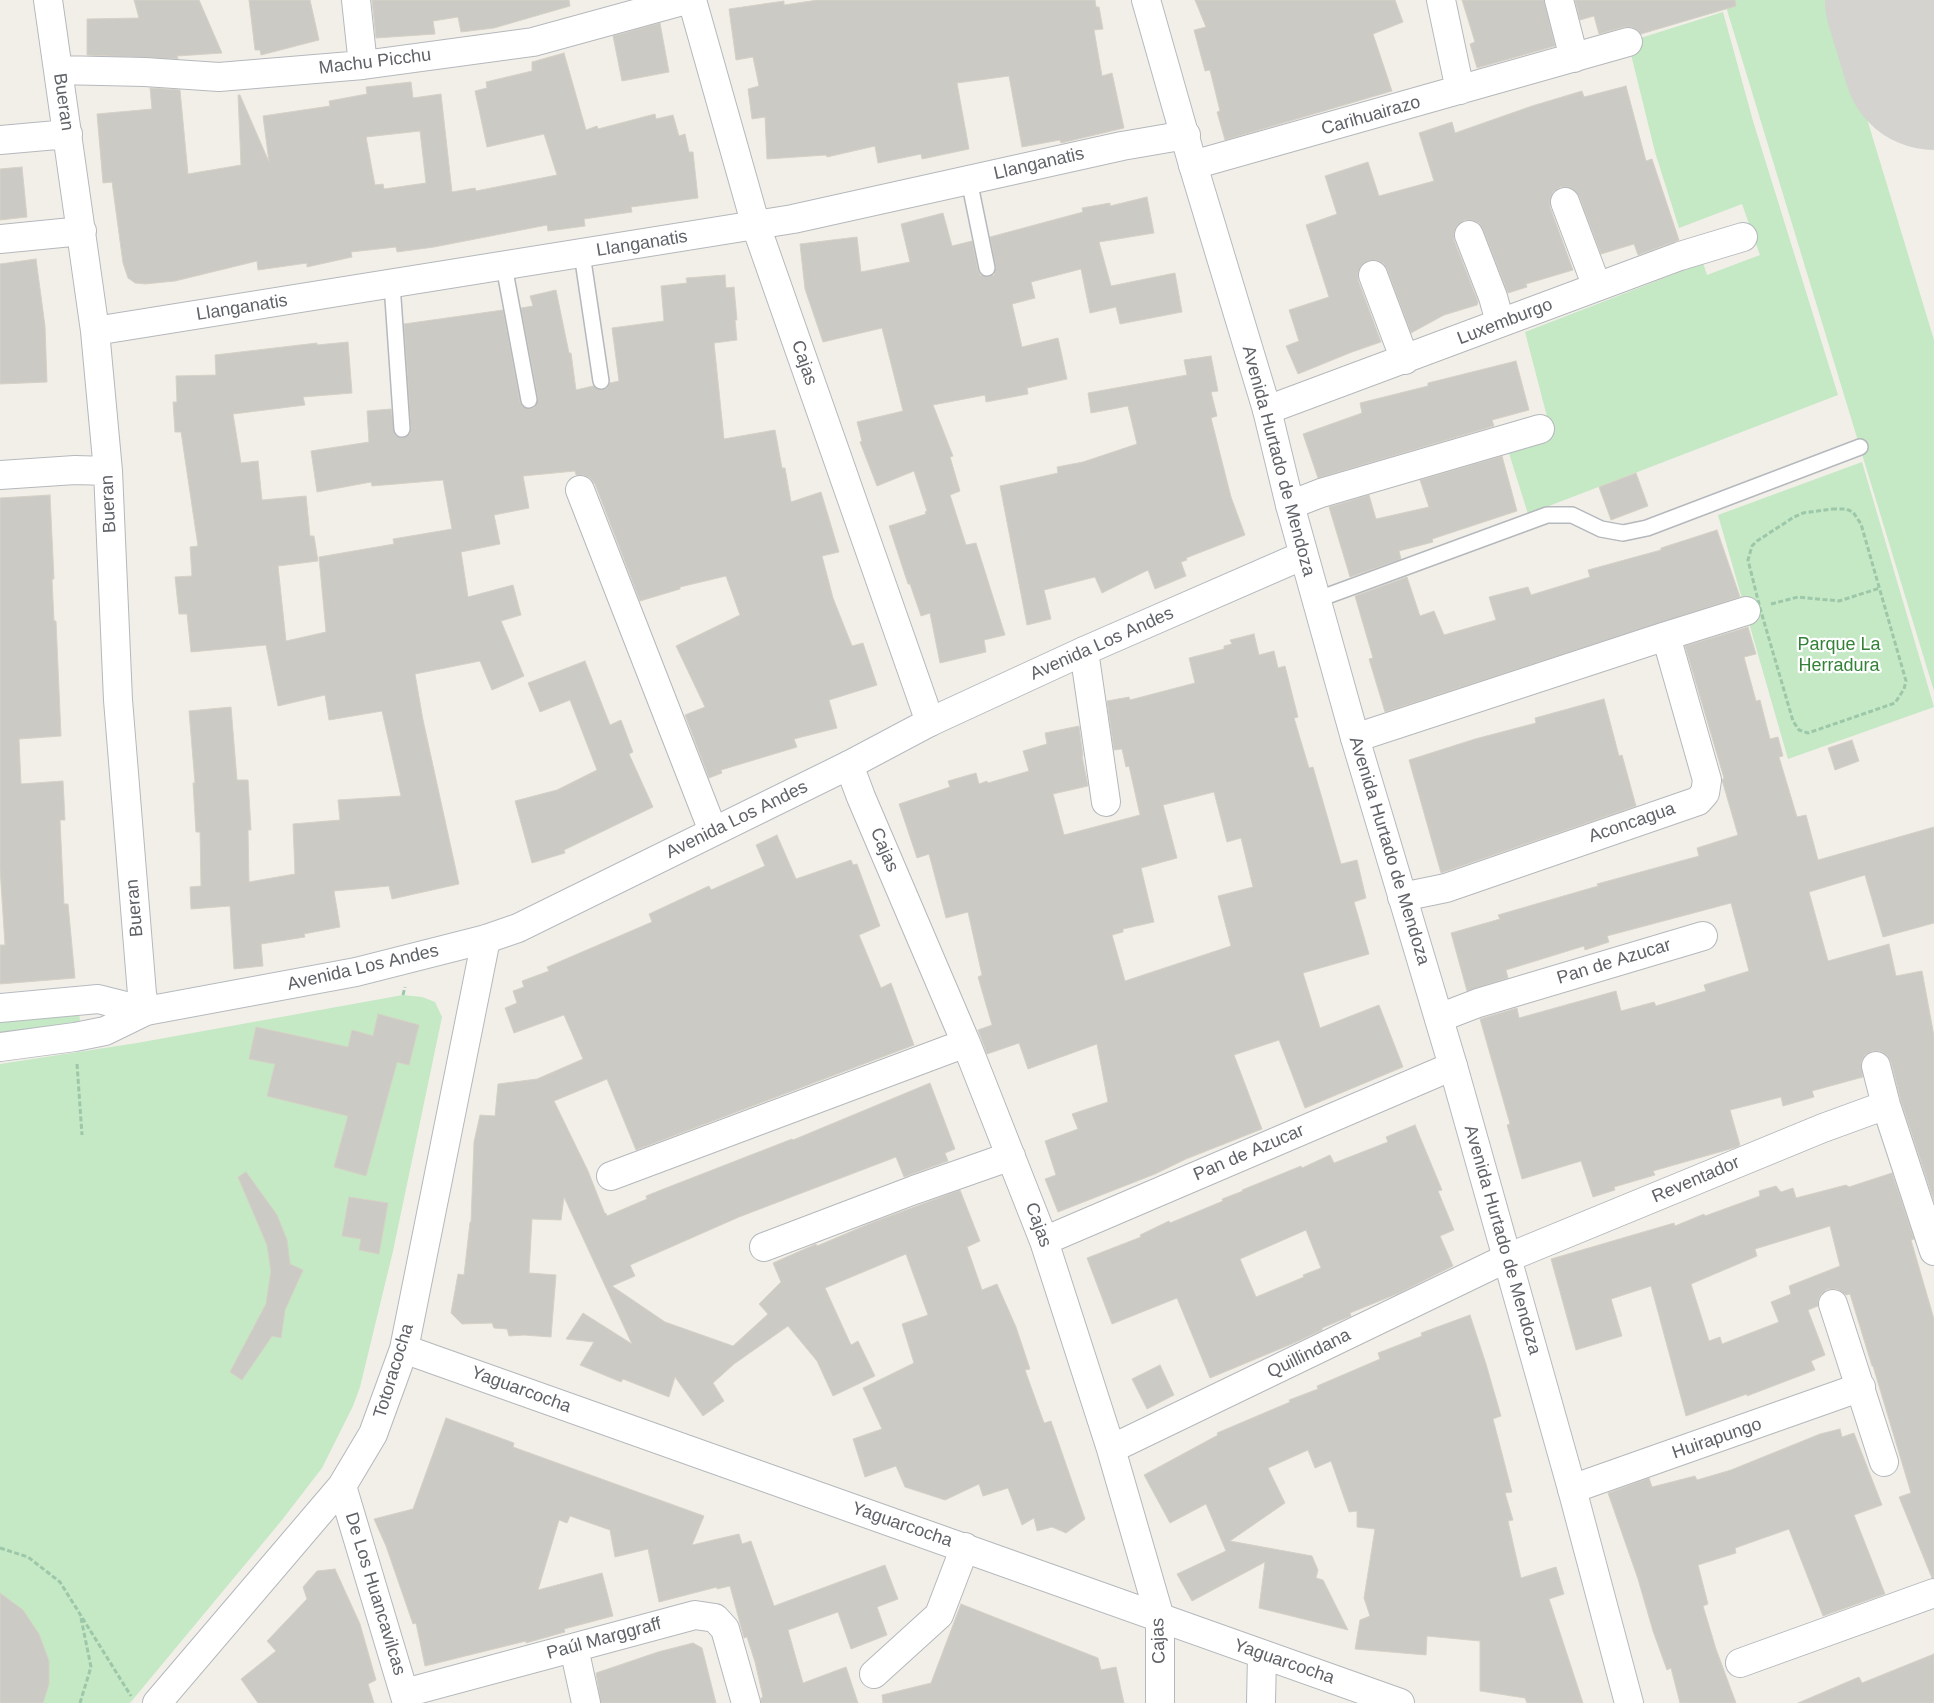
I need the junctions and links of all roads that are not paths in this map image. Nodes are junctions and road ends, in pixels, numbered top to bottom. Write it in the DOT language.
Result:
graph roads {
  1 [pos="48,0"];
  2 [pos="356,0"];
  3 [pos="686,0"];
  4 [pos="692,0"];
  5 [pos="1146,0"];
  6 [pos="1441,0"];
  7 [pos="1560,0"];
  8 [pos="1628,42"];
  9 [pos="1574,58"];
  10 [pos="363,65"];
  11 [pos="58,70"];
  12 [pos="1460,90"];
  13 [pos="68,134"];
  14 [pos="1186,135"];
  15 [pos="0,140"];
  16 [pos="1193,165"];
  17 [pos="969,180"];
  18 [pos="1565,202"];
  19 [pos="756,226"];
  20 [pos="82,231"];
  21 [pos="1469,235"];
  22 [pos="1744,237"];
  23 [pos="0,239"];
  24 [pos="582,254"];
  25 [pos="504,266"];
  26 [pos="987,268"];
  27 [pos="1373,274"];
  28 [pos="392,284"];
  29 [pos="1597,287"];
  30 [pos="1500,322"];
  31 [pos="95,331"];
  32 [pos="1405,360"];
  33 [pos="601,381"];
  34 [pos="529,400"];
  35 [pos="1267,410"];
  36 [pos="402,429"];
  37 [pos="1540,429"];
  38 [pos="1860,447"];
  39 [pos="108,471"];
  40 [pos="0,475"];
  41 [pos="580,490"];
  42 [pos="1290,505"];
  43 [pos="1304,555"];
  44 [pos="1316,600"];
  45 [pos="1753,610"];
  46 [pos="1666,636"];
  47 [pos="1084,652"];
  48 [pos="930,722"];
  49 [pos="1355,738"];
  50 [pos="849,765"];
  51 [pos="1106,802"];
  52 [pos="713,831"];
  53 [pos="1402,896"];
  54 [pos="1703,936"];
  55 [pos="486,939"];
  56 [pos="0,1008"];
  57 [pos="146,1011"];
  58 [pos="1439,1018"];
  59 [pos="966,1043"];
  60 [pos="0,1047"];
  61 [pos="1453,1066"];
  62 [pos="1876,1066"];
  63 [pos="1886,1105"];
  64 [pos="1012,1156"];
  65 [pos="610,1176"];
  66 [pos="1044,1241"];
  67 [pos="764,1247"];
  68 [pos="1934,1251"];
  69 [pos="1507,1258"];
  70 [pos="1833,1304"];
  71 [pos="404,1349"];
  72 [pos="1861,1387"];
  73 [pos="1111,1449"];
  74 [pos="1884,1462"];
  75 [pos="342,1486"];
  76 [pos="1572,1489"];
  77 [pos="965,1547"];
  78 [pos="1934,1593"];
  79 [pos="1160,1618"];
  80 [pos="574,1648"];
  81 [pos="1262,1655"];
  82 [pos="1740,1663"];
  83 [pos="874,1674"];
  84 [pos="406,1698"];
  85 [pos="145,1701"];
  86 [pos="586,1703"];
  87 [pos="746,1703"];
  88 [pos="1160,1703"];
  89 [pos="1261,1703"];
  90 [pos="1400,1703"];
  91 [pos="1629,1703"];
  1 -- 11 [label="street, Bueran"];
  2 -- 10 [label="street"];
  3 -- 10 [label="street, Machu Picchu"];
  4 -- 19 [label="street, Cajas"];
  5 -- 14 [label="street, Avenida Hurtado de Mendoza"];
  6 -- 12 [label="street"];
  7 -- 9 [label="street"];
  8 -- 9 [label="street, Carihuairazo"];
  9 -- 12 [label="street, Carihuairazo"];
  10 -- 11 [label="street, Machu Picchu"];
  11 -- 13 [label="street, Bueran"];
  12 -- 16 [label="street, Carihuairazo"];
  13 -- 15 [label="street"];
  13 -- 20 [label="street, Bueran"];
  14 -- 16 [label="street, Avenida Hurtado de Mendoza"];
  14 -- 17 [label="street, Llanganatis"];
  16 -- 35 [label="street, Avenida Hurtado de Mendoza"];
  17 -- 19 [label="street, Llanganatis"];
  17 -- 26 [label="lane"];
  18 -- 29 [label="street"];
  19 -- 24 [label="street, Llanganatis"];
  19 -- 48 [label="street, Cajas"];
  20 -- 23 [label="street"];
  20 -- 31 [label="street, Bueran"];
  21 -- 30 [label="street"];
  22 -- 29 [label="street, Luxemburgo"];
  24 -- 25 [label="street, Llanganatis"];
  24 -- 33 [label="lane"];
  25 -- 28 [label="street, Llanganatis"];
  25 -- 34 [label="lane"];
  27 -- 32 [label="street"];
  28 -- 31 [label="street, Llanganatis"];
  28 -- 36 [label="lane"];
  29 -- 30 [label="street, Luxemburgo"];
  30 -- 32 [label="street, Luxemburgo"];
  31 -- 39 [label="street, Bueran"];
  32 -- 35 [label="street, Luxemburgo"];
  35 -- 42 [label="street, Avenida Hurtado de Mendoza"];
  37 -- 42 [label="street"];
  38 -- 44 [label="lane"];
  39 -- 40 [label="street"];
  39 -- 57 [label="street, Bueran"];
  41 -- 52 [label="street"];
  42 -- 43 [label="street, Avenida Hurtado de Mendoza"];
  43 -- 44 [label="street, Avenida Hurtado de Mendoza"];
  43 -- 47 [label="street, Avenida Los Andes"];
  44 -- 49 [label="street, Avenida Hurtado de Mendoza"];
  45 -- 46 [label="street"];
  46 -- 49 [label="street"];
  46 -- 53 [label="street, Aconcagua"];
  47 -- 48 [label="street, Avenida Los Andes"];
  47 -- 51 [label="street"];
  48 -- 50 [label="street, Avenida Los Andes"];
  49 -- 53 [label="street, Avenida Hurtado de Mendoza"];
  50 -- 52 [label="street, Avenida Los Andes"];
  50 -- 59 [label="street, Cajas"];
  52 -- 55 [label="street, Avenida Los Andes"];
  53 -- 58 [label="street, Avenida Hurtado de Mendoza"];
  54 -- 58 [label="street, Pan de Azucar"];
  55 -- 57 [label="street, Avenida Los Andes"];
  55 -- 71 [label="street, Totoracocha"];
  56 -- 57 [label="street, Avenida Los Andes"];
  57 -- 60 [label="street, Avenida Los Andes"];
  58 -- 61 [label="street, Avenida Hurtado de Mendoza"];
  59 -- 64 [label="street, Cajas"];
  59 -- 65 [label="street"];
  61 -- 66 [label="street, Pan de Azucar"];
  61 -- 69 [label="street, Avenida Hurtado de Mendoza"];
  62 -- 63 [label="street"];
  63 -- 68 [label="street"];
  63 -- 69 [label="street, Reventador"];
  64 -- 66 [label="street, Cajas"];
  64 -- 67 [label="street"];
  66 -- 73 [label="street, Cajas"];
  69 -- 73 [label="street, Quillindana"];
  69 -- 76 [label="street, Avenida Hurtado de Mendoza"];
  70 -- 72 [label="street"];
  71 -- 75 [label="street, Totoracocha"];
  71 -- 77 [label="street, Yaguarcocha"];
  72 -- 74 [label="street"];
  72 -- 76 [label="street, Huirapungo"];
  73 -- 79 [label="street, Cajas"];
  75 -- 84 [label="street, De Los Huancavilcas"];
  75 -- 85 [label="street, Totoracocha"];
  76 -- 91 [label="street, Avenida Hurtado de Mendoza"];
  77 -- 79 [label="street, Yaguarcocha"];
  77 -- 83 [label="street"];
  78 -- 82 [label="street"];
  79 -- 81 [label="street, Yaguarcocha"];
  79 -- 88 [label="street, Cajas"];
  80 -- 84 [label="street, Paúl Marggraff"];
  80 -- 86 [label="street"];
  80 -- 87 [label="street, Paúl Marggraff"];
  81 -- 89 [label="street"];
  81 -- 90 [label="street, Yaguarcocha"];
}
